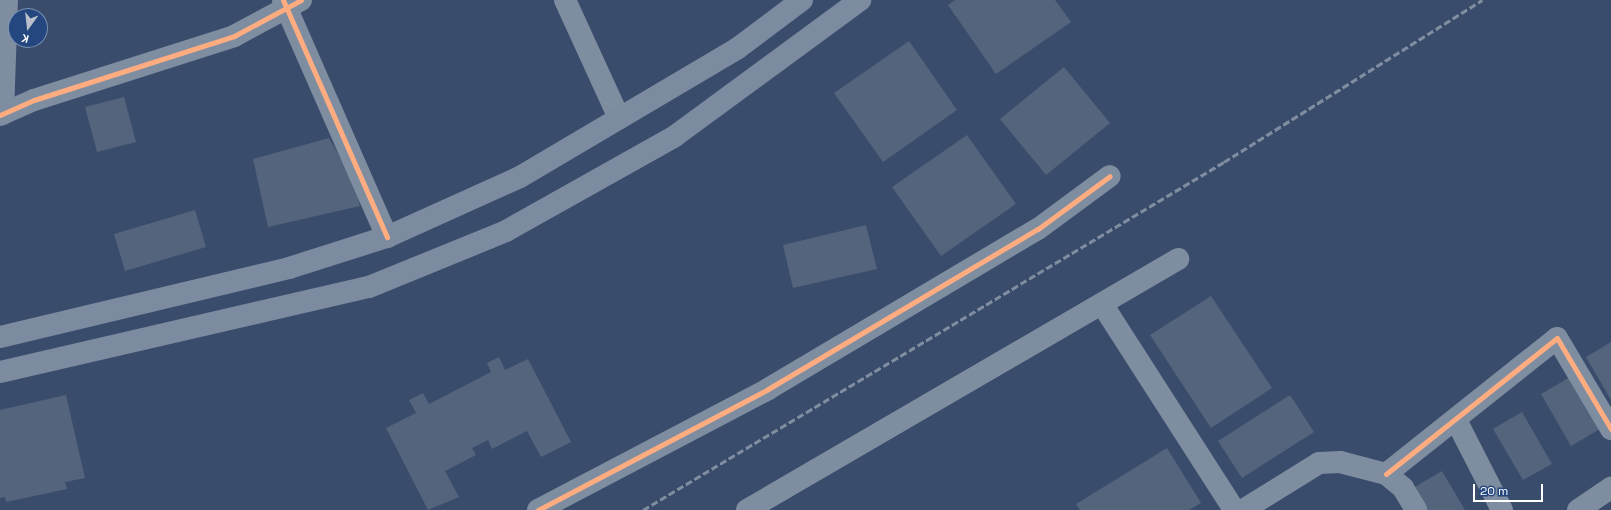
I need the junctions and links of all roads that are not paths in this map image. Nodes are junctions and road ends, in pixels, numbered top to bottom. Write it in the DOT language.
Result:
graph roads {
  1 [pos="8,0"];
  2 [pos="565,0"];
  3 [pos="802,0"];
  4 [pos="860,0"];
  5 [pos="291,2"];
  6 [pos="2,114"];
  7 [pos="619,118"];
  8 [pos="1110,176"];
  9 [pos="387,237"];
  10 [pos="1178,259"];
  11 [pos="1102,304"];
  12 [pos="0,337"];
  13 [pos="0,372"];
  14 [pos="1456,420"];
  15 [pos="1611,429"];
  16 [pos="1386,474"];
  17 [pos="1611,488"];
  18 [pos="538,510"];
  19 [pos="748,510"];
  20 [pos="1234,510"];
  21 [pos="1243,510"];
  22 [pos="1416,510"];
  23 [pos="1502,510"];
  24 [pos="1578,510"];
  1 -- 6 [label="street"];
  2 -- 7 [label="street"];
  3 -- 7 [label="main road"];
  4 -- 13 [label="main road"];
  5 -- 6 [label="street"];
  5 -- 9 [label="street"];
  7 -- 9 [label="main road"];
  8 -- 18 [label="street"];
  9 -- 12 [label="main road"];
  10 -- 11 [label="street"];
  11 -- 19 [label="street"];
  11 -- 20 [label="street"];
  14 -- 15 [label="street"];
  14 -- 16 [label="street"];
  14 -- 23 [label="street"];
  16 -- 21 [label="street"];
  16 -- 22 [label="street"];
  17 -- 24 [label="street"];
}
